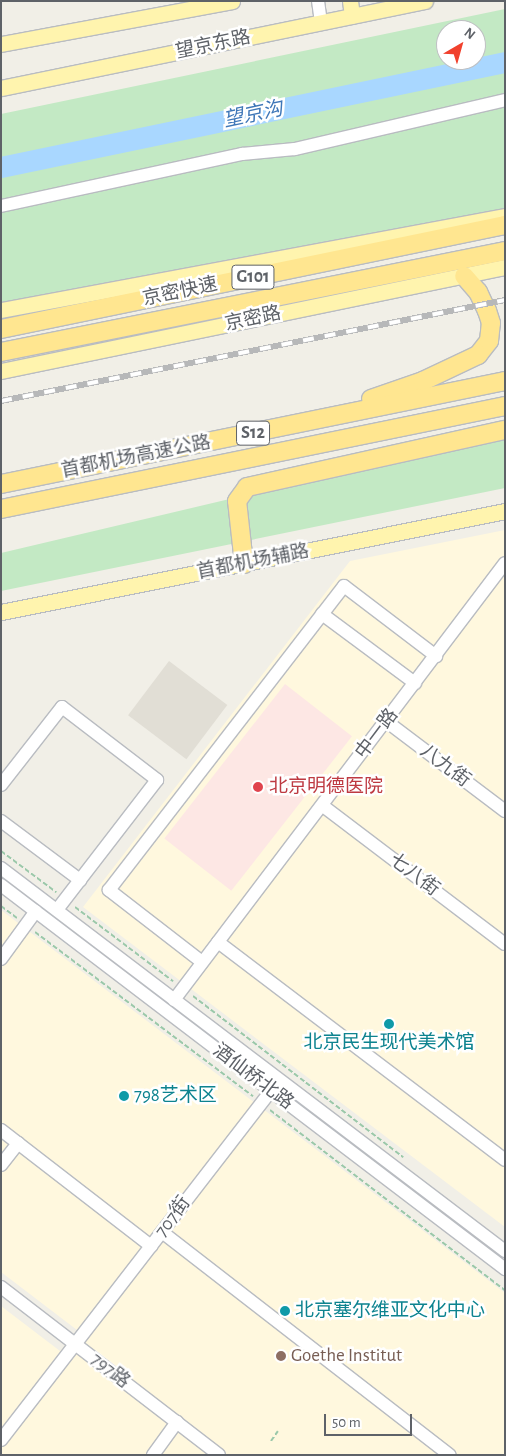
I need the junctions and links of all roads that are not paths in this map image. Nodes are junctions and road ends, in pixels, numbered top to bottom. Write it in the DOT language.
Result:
graph roads {
  1 [pos="232,1"];
  2 [pos="318,1"];
  3 [pos="425,1"];
  4 [pos="351,9"];
  5 [pos="321,23"];
  6 [pos="1,44"];
  7 [pos="1,88"];
  8 [pos="505,100"];
  9 [pos="1,206"];
  10 [pos="505,216"];
  11 [pos="505,226"];
  12 [pos="505,251"];
  13 [pos="505,267"];
  14 [pos="464,276"];
  15 [pos="1,310"];
  16 [pos="1,329"];
  17 [pos="1,352"];
  18 [pos="1,371"];
  19 [pos="505,381"];
  20 [pos="505,406"];
  21 [pos="302,423"];
  22 [pos="505,430"];
  23 [pos="1,484"];
  24 [pos="1,509"];
  25 [pos="505,511"];
  26 [pos="505,563"];
  27 [pos="244,564"];
  28 [pos="500,579"];
  29 [pos="1,612"];
  30 [pos="322,614"];
  31 [pos="436,656"];
  32 [pos="415,684"];
  33 [pos="386,721"];
  34 [pos="1,785"];
  35 [pos="323,806"];
  36 [pos="505,811"];
  37 [pos="1,821"];
  38 [pos="1,868"];
  39 [pos="80,880"];
  40 [pos="1,885"];
  41 [pos="57,910"];
  42 [pos="36,911"];
  43 [pos="218,942"];
  44 [pos="505,944"];
  45 [pos="1,959"];
  46 [pos="202,962"];
  47 [pos="174,1000"];
  48 [pos="270,1090"];
  49 [pos="1,1130"];
  50 [pos="18,1143"];
  51 [pos="505,1160"];
  52 [pos="1,1165"];
  53 [pos="162,1232"];
  54 [pos="151,1246"];
  55 [pos="505,1251"];
  56 [pos="505,1269"];
  57 [pos="1,1287"];
  58 [pos="76,1344"];
  59 [pos="177,1422"];
  60 [pos="1,1440"];
  61 [pos="153,1455"];
  62 [pos="219,1455"];
  63 [pos="450,1455"];
  1 -- 6 [label="main road, 望京东路"];
  2 -- 5 [label="street"];
  3 -- 4 [label="main road, 望京东路"];
  4 -- 5 [label="main road, 望京东路"];
  5 -- 7 [label="main road, 望京东路"];
  8 -- 9 [label="street"];
  10 -- 15 [label="main road, G101"];
  11 -- 16 [label="highway, 京密快速 / G101"];
  12 -- 17 [label="highway, 京密快速 / G101"];
  13 -- 14 [label="main road, 京密路 / G101"];
  14 -- 18 [label="main road, 京密路 / G101"];
  14 -- 21 [label="highway"];
  19 -- 21 [label="highway, 首都机场高速公路 / S12"];
  20 -- 24 [label="highway, 首都机场高速公路 / S12"];
  21 -- 23 [label="highway, 首都机场高速公路 / S12"];
  22 -- 27 [label="highway"];
  25 -- 27 [label="main road, 首都机场辅路"];
  26 -- 28 [label="street, 中一路"];
  27 -- 29 [label="main road, 首都机场辅路"];
  28 -- 31 [label="street, 中一路"];
  30 -- 31 [label="street"];
  30 -- 32 [label="street"];
  30 -- 46 [label="street"];
  31 -- 32 [label="street, 中一路"];
  32 -- 33 [label="street, 中一路"];
  33 -- 35 [label="street, 中一路"];
  33 -- 36 [label="street, 八九街"];
  34 -- 39 [label="street"];
  35 -- 43 [label="street, 中一路"];
  35 -- 44 [label="street, 七八街"];
  37 -- 39 [label="street"];
  38 -- 41 [label="street, 酒仙桥北路"];
  39 -- 41 [label="street"];
  40 -- 42 [label="street, 酒仙桥北路"];
  41 -- 47 [label="street, 酒仙桥北路"];
  42 -- 45 [label="street"];
  42 -- 48 [label="street, 酒仙桥北路"];
  43 -- 46 [label="street, 中一路"];
  43 -- 51 [label="street"];
  46 -- 47 [label="street, 中一路"];
  47 -- 55 [label="street, 酒仙桥北路"];
  48 -- 53 [label="street, 707街"];
  48 -- 56 [label="street, 酒仙桥北路"];
  49 -- 50 [label="street"];
  50 -- 52 [label="street"];
  50 -- 54 [label="street"];
  53 -- 54 [label="street, 707街"];
  53 -- 63 [label="street"];
  54 -- 58 [label="street, 707街"];
  57 -- 58 [label="street, 797路"];
  58 -- 59 [label="street, 797路"];
  58 -- 60 [label="street, 707街"];
  59 -- 61 [label="street"];
  59 -- 62 [label="street, 797路"];
}
